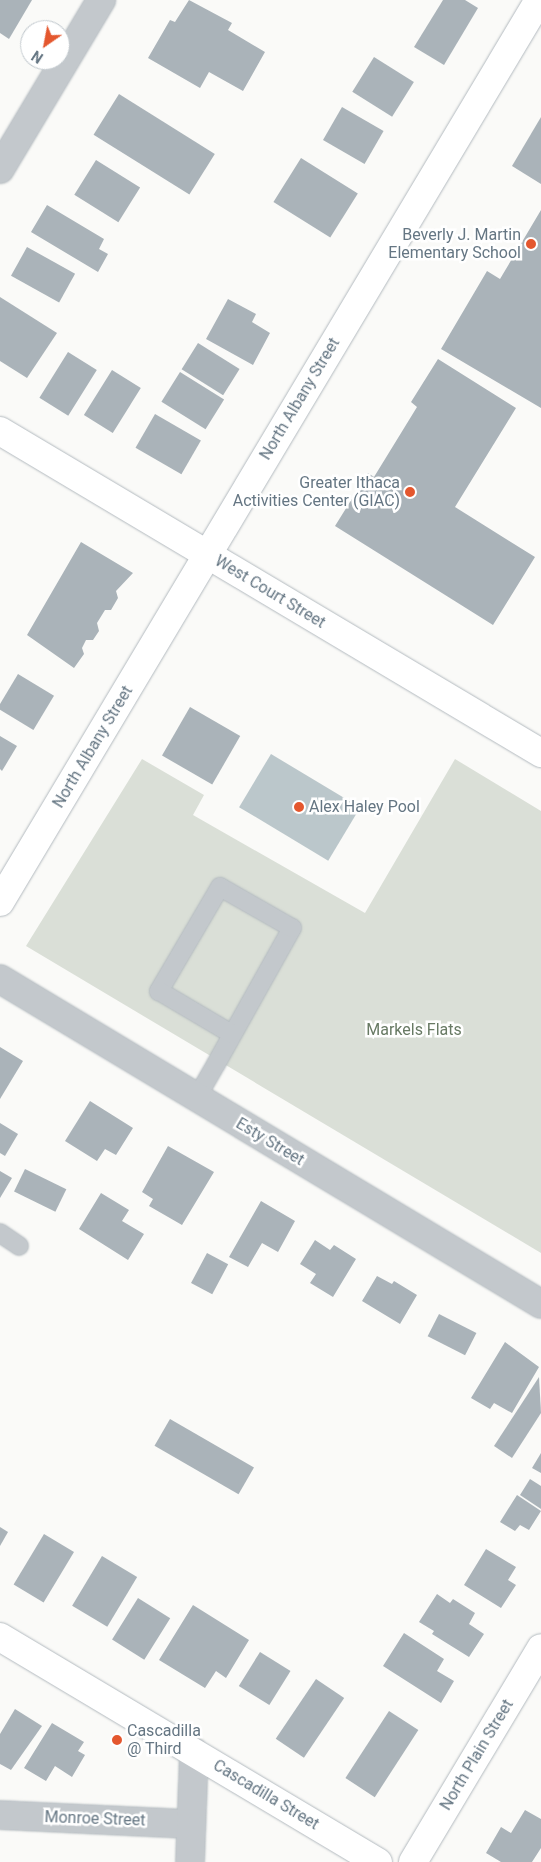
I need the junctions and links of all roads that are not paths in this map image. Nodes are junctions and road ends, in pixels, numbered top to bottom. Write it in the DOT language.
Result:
graph roads {
  1 [pos="101,0"];
  2 [pos="539,0"];
  3 [pos="0,169"];
  4 [pos="0,430"];
  5 [pos="208,555"];
  6 [pos="541,753"];
  7 [pos="0,902"];
  8 [pos="0,979"];
  9 [pos="232,1034"];
  10 [pos="196,1097"];
  11 [pos="0,1234"];
  12 [pos="19,1246"];
  13 [pos="541,1304"];
  14 [pos="0,1637"];
  15 [pos="541,1648"];
  16 [pos="194,1752"];
  17 [pos="0,1816"];
  18 [pos="191,1824"];
  19 [pos="190,1862"];
  20 [pos="378,1862"];
  21 [pos="413,1862"];
  1 -- 3 [label="street"];
  2 -- 5 [label="street, North Albany Street"];
  4 -- 5 [label="street, West Court Street"];
  5 -- 6 [label="street, West Court Street"];
  5 -- 7 [label="street, North Albany Street"];
  8 -- 10 [label="street, Esty Street"];
  9 -- 9 [label="lane"];
  9 -- 10 [label="lane"];
  10 -- 13 [label="street, Esty Street"];
  11 -- 12 [label="lane"];
  14 -- 16 [label="street, Cascadilla Street"];
  15 -- 21 [label="street, North Plain Street"];
  16 -- 18 [label="street"];
  16 -- 20 [label="street, Cascadilla Street"];
  17 -- 18 [label="street, Monroe Street"];
  18 -- 19 [label="street"];
}
